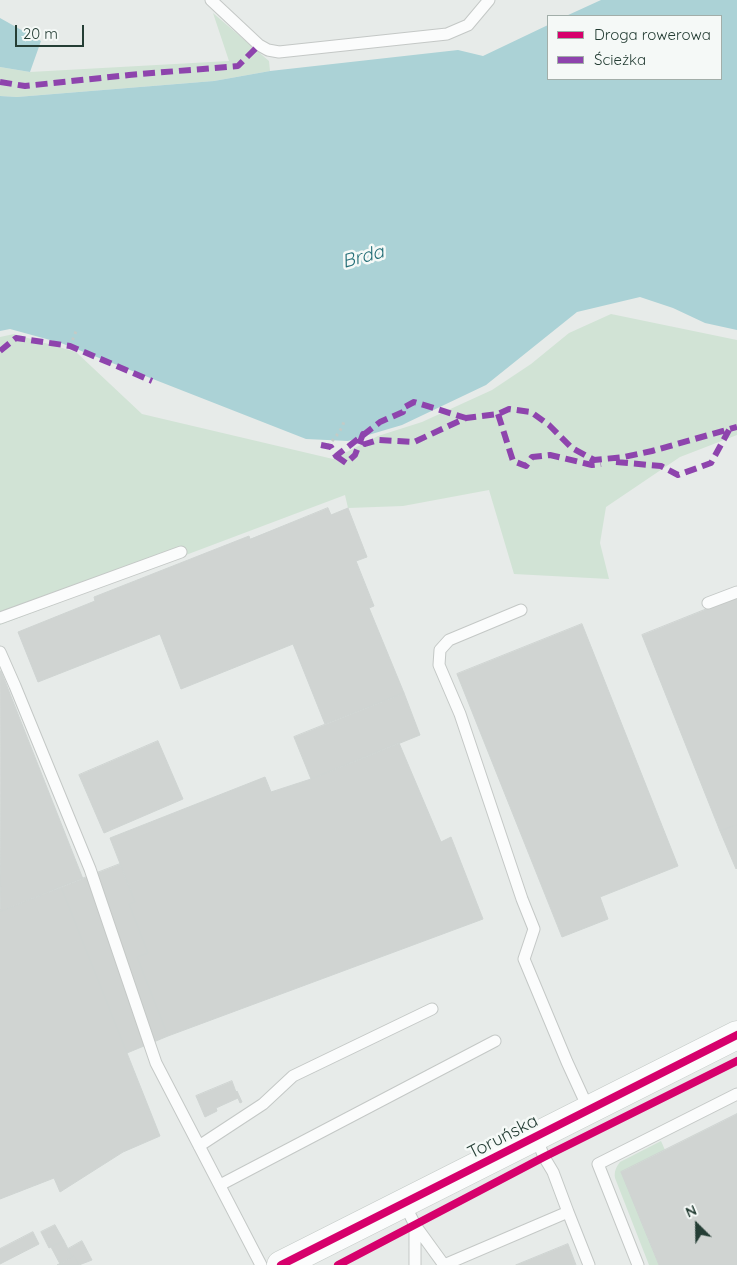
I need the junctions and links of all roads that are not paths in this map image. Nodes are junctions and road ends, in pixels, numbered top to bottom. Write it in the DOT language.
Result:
graph roads {
  1 [pos="211,0"];
  2 [pos="489,0"];
  3 [pos="181,552"];
  4 [pos="737,592"];
  5 [pos="708,603"];
  6 [pos="520,610"];
  7 [pos="0,618"];
  8 [pos="0,652"];
  9 [pos="432,1008"];
  10 [pos="737,1035"];
  11 [pos="494,1041"];
  12 [pos="737,1094"];
  13 [pos="589,1110"];
  14 [pos="536,1136"];
  15 [pos="199,1146"];
  16 [pos="220,1185"];
  17 [pos="568,1212"];
  18 [pos="409,1214"];
  19 [pos="261,1265"];
  20 [pos="281,1265"];
  21 [pos="415,1265"];
  22 [pos="444,1265"];
  23 [pos="590,1265"];
  24 [pos="638,1265"];
  1 -- 2 [label="lane"];
  3 -- 7 [label="lane"];
  4 -- 5 [label="lane"];
  6 -- 13 [label="lane"];
  8 -- 15 [label="lane"];
  9 -- 15 [label="lane"];
  10 -- 13 [label="street, Toruńska"];
  11 -- 16 [label="lane"];
  12 -- 24 [label="lane"];
  13 -- 14 [label="street, Toruńska"];
  14 -- 17 [label="lane"];
  14 -- 18 [label="street, Toruńska"];
  15 -- 16 [label="lane"];
  16 -- 19 [label="lane"];
  17 -- 22 [label="lane"];
  17 -- 23 [label="lane"];
  18 -- 20 [label="street, Toruńska"];
  18 -- 21 [label="lane"];
  18 -- 22 [label="lane"];
}
